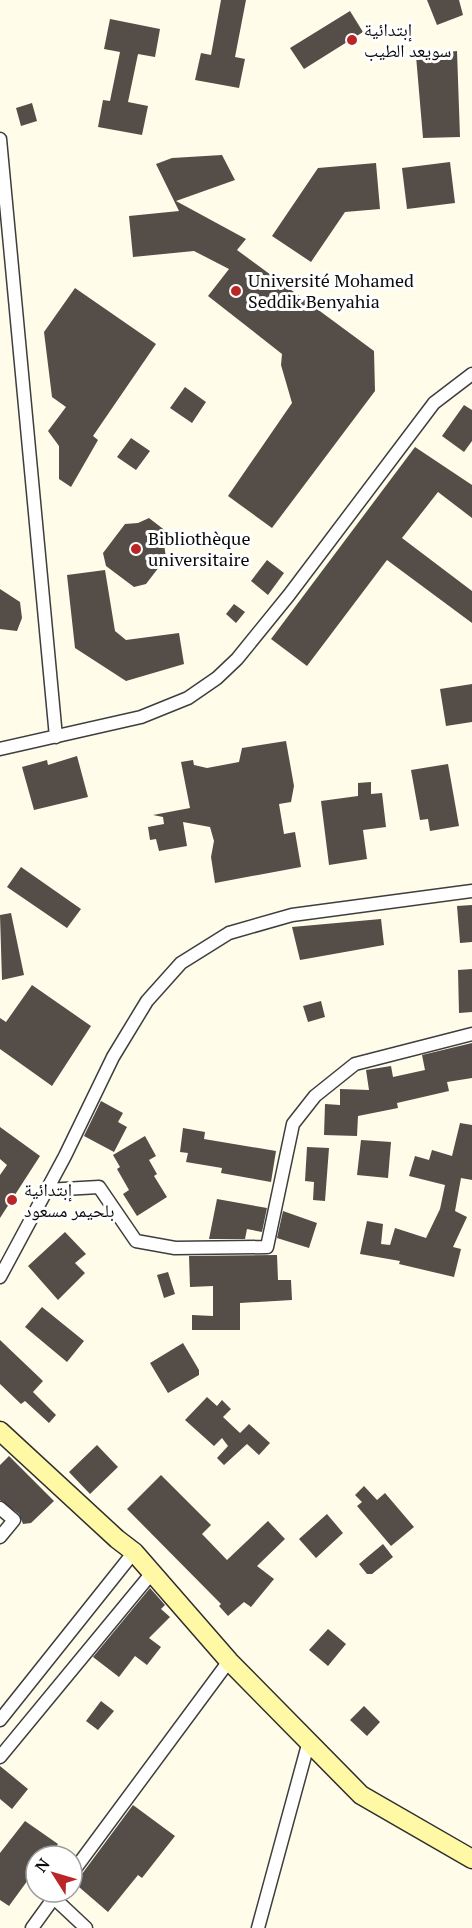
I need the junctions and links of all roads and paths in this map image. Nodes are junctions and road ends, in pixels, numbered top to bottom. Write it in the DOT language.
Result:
graph roads {
  1 [pos="0,139"];
  2 [pos="472,374"];
  3 [pos="56,737"];
  4 [pos="0,749"];
  5 [pos="472,891"];
  6 [pos="472,1034"];
  7 [pos="46,1190"];
  8 [pos="0,1277"];
  9 [pos="2,1438"];
  10 [pos="0,1508"];
  11 [pos="0,1537"];
  12 [pos="134,1552"];
  13 [pos="151,1574"];
  14 [pos="229,1661"];
  15 [pos="0,1720"];
  16 [pos="309,1741"];
  17 [pos="0,1757"];
  18 [pos="84,1857"];
  19 [pos="472,1860"];
  20 [pos="49,1904"];
  21 [pos="64,1904"];
  22 [pos="32,1928"];
  23 [pos="86,1928"];
  24 [pos="258,1928"];
  1 -- 3 [label="street"];
  2 -- 3 [label="street"];
  3 -- 4 [label="street"];
  5 -- 7 [label="street"];
  6 -- 7 [label="street"];
  7 -- 8 [label="street"];
  9 -- 12 [label="main road"];
  10 -- 11 [label="street"];
  12 -- 13 [label="main road"];
  12 -- 15 [label="street"];
  13 -- 14 [label="main road"];
  13 -- 17 [label="street"];
  14 -- 16 [label="main road"];
  14 -- 18 [label="street"];
  16 -- 19 [label="main road"];
  16 -- 24 [label="street"];
  20 -- 22 [label="street"];
  21 -- 23 [label="street"];
}
